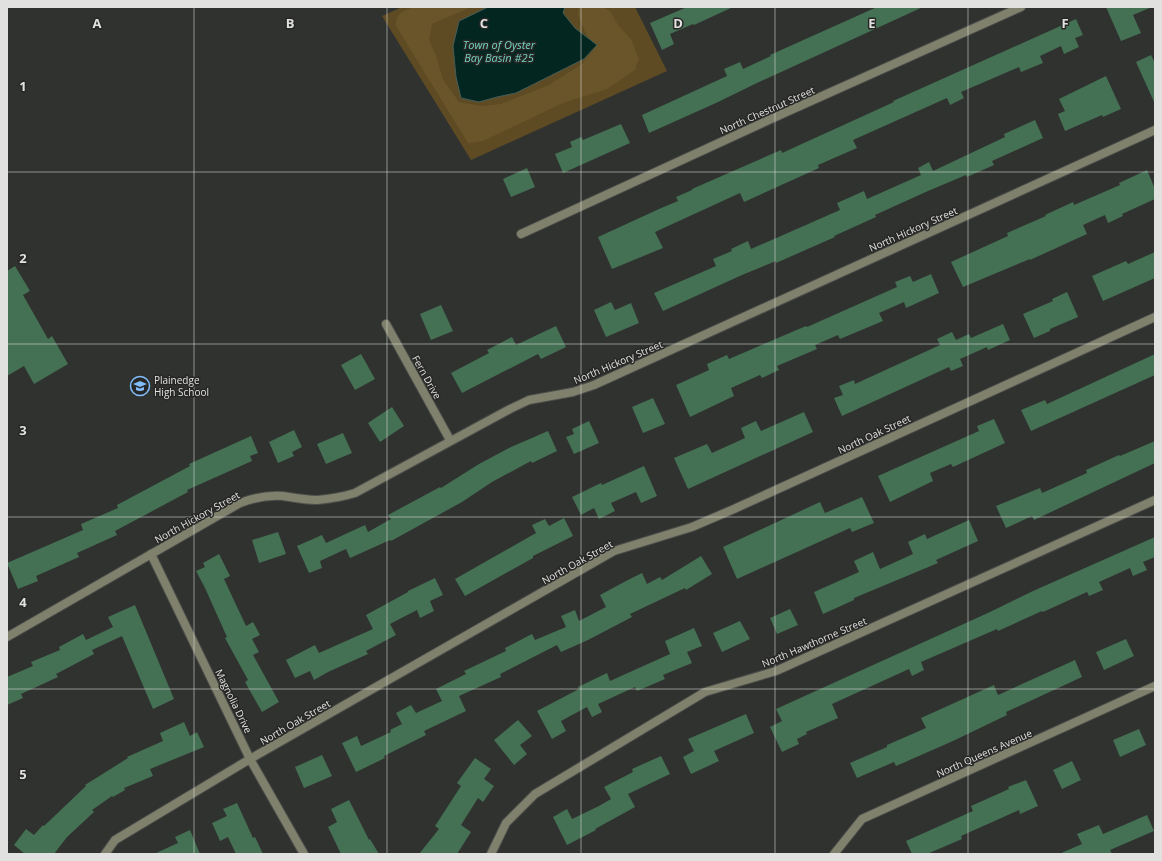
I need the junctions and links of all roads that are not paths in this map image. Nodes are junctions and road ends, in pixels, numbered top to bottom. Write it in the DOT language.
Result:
graph roads {
  1 [pos="1021,7"];
  2 [pos="1155,130"];
  3 [pos="521,234"];
  4 [pos="1155,316"];
  5 [pos="386,324"];
  6 [pos="450,440"];
  7 [pos="1155,500"];
  8 [pos="151,554"];
  9 [pos="7,637"];
  10 [pos="1155,686"];
  11 [pos="250,759"];
  12 [pos="105,854"];
  13 [pos="304,854"];
  14 [pos="490,854"];
  15 [pos="834,854"];
  1 -- 3 [label="street, North Chestnut Street"];
  2 -- 6 [label="street, North Hickory Street"];
  4 -- 11 [label="street, North Oak Street"];
  5 -- 6 [label="street, Fern Drive"];
  6 -- 8 [label="street, North Hickory Street"];
  7 -- 14 [label="street, North Hawthorne Street"];
  8 -- 9 [label="street, North Hickory Street"];
  8 -- 11 [label="street, Magnolia Drive"];
  10 -- 15 [label="street, North Queens Avenue"];
  11 -- 12 [label="street, North Oak Street"];
  11 -- 13 [label="street, Magnolia Drive"];
}
